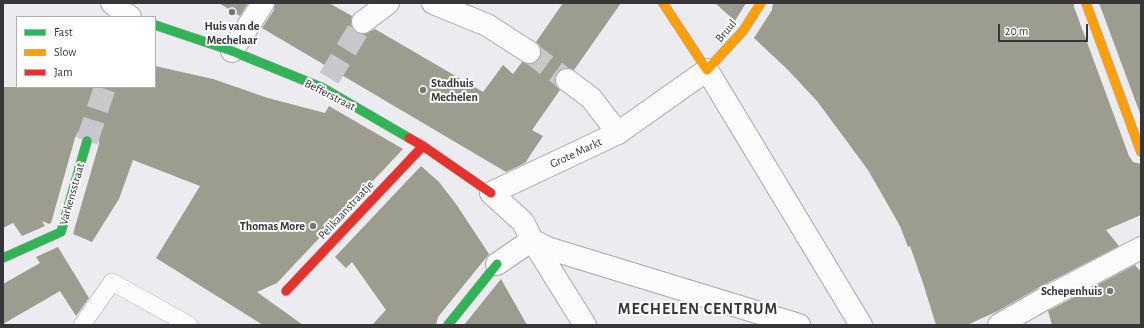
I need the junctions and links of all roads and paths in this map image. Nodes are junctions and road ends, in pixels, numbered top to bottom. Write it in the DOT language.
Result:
graph roads {
  1 [pos="112,3"];
  2 [pos="263,3"];
  3 [pos="388,3"];
  4 [pos="433,3"];
  5 [pos="663,3"];
  6 [pos="761,3"];
  7 [pos="1086,3"];
  8 [pos="129,16"];
  9 [pos="363,22"];
  10 [pos="156,25"];
  11 [pos="232,51"];
  12 [pos="528,52"];
  13 [pos="714,62"];
  14 [pos="567,80"];
  15 [pos="618,133"];
  16 [pos="87,142"];
  17 [pos="423,146"];
  18 [pos="1141,152"];
  19 [pos="492,193"];
  20 [pos="532,240"];
  21 [pos="1141,248"];
  22 [pos="3,258"];
  23 [pos="497,264"];
  24 [pos="286,291"];
  25 [pos="82,325"];
  26 [pos="189,325"];
  27 [pos="448,325"];
  28 [pos="585,325"];
  29 [pos="799,325"];
  30 [pos="861,325"];
  31 [pos="999,325"];
  1 -- 8 [label="street"];
  2 -- 11 [label="street"];
  3 -- 9 [label="street"];
  4 -- 12 [label="street"];
  5 -- 13 [label="street"];
  6 -- 13 [label="street, Bruul"];
  7 -- 18 [label="street"];
  10 -- 11 [label="street, Befferstraat"];
  11 -- 17 [label="street, Befferstraat"];
  13 -- 15 [label="street, Grote Markt"];
  13 -- 30 [label="street"];
  14 -- 15 [label="street"];
  15 -- 19 [label="street, Grote Markt"];
  16 -- 22 [label="street, Varkensstraat"];
  17 -- 19 [label="street, Befferstraat"];
  17 -- 24 [label="street, Pelikaanstraatje"];
  19 -- 20 [label="street"];
  20 -- 23 [label="street"];
  20 -- 28 [label="street"];
  20 -- 29 [label="street"];
  21 -- 31 [label="street"];
  23 -- 27 [label="street"];
  25 -- 26 [label="lane"];
}
